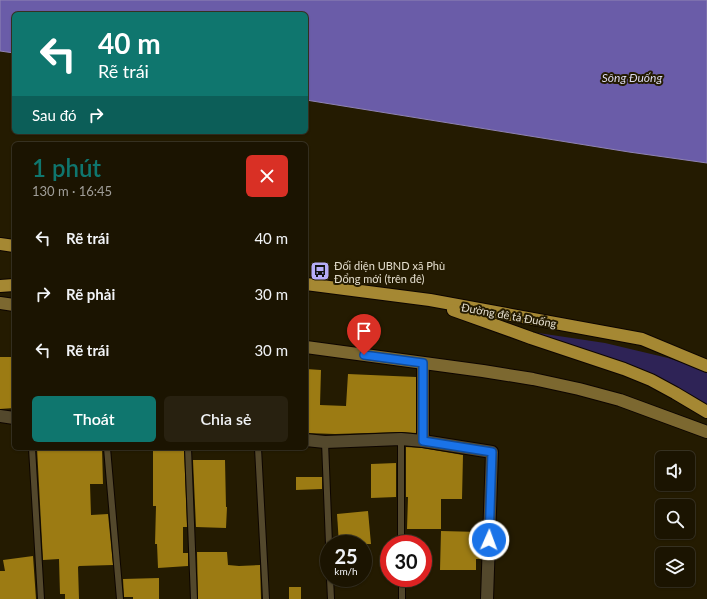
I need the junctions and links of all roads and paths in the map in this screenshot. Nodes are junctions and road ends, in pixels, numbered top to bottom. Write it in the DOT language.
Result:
graph roads {
  1 [pos="0,244"];
  2 [pos="12,246"];
  3 [pos="308,284"];
  4 [pos="12,285"];
  5 [pos="0,286"];
  6 [pos="430,300"];
  7 [pos="0,303"];
  8 [pos="12,305"];
  9 [pos="308,347"];
  10 [pos="423,363"];
  11 [pos="707,366"];
  12 [pos="707,412"];
  13 [pos="0,416"];
  14 [pos="12,418"];
  15 [pos="707,432"];
  16 [pos="401,438"];
  17 [pos="308,440"];
  18 [pos="423,441"];
  19 [pos="325,442"];
  20 [pos="32,450"];
  21 [pos="107,450"];
  22 [pos="188,450"];
  23 [pos="258,450"];
  24 [pos="329,535"];
  25 [pos="401,535"];
  26 [pos="330,587"];
  27 [pos="402,587"];
  28 [pos="41,599"];
  29 [pos="120,599"];
  30 [pos="194,599"];
  31 [pos="266,599"];
  32 [pos="331,599"];
  33 [pos="402,599"];
  34 [pos="487,599"];
  1 -- 2 [label="main road"];
  3 -- 6 [label="main road, Đường đê tả Đuống"];
  4 -- 5 [label="main road"];
  6 -- 11 [label="main road, Đường đê tả Đuống"];
  6 -- 12 [label="main road"];
  7 -- 8 [label="street"];
  9 -- 10 [label="street"];
  10 -- 15 [label="street"];
  10 -- 18 [label="street"];
  13 -- 14 [label="street"];
  16 -- 18 [label="street"];
  16 -- 19 [label="street"];
  16 -- 25 [label="lane"];
  17 -- 19 [label="street"];
  18 -- 34 [label="street"];
  19 -- 24 [label="lane"];
  20 -- 28 [label="lane"];
  21 -- 29 [label="lane"];
  22 -- 30 [label="lane"];
  23 -- 31 [label="lane"];
  26 -- 32 [label="lane"];
  27 -- 33 [label="lane"];
}
